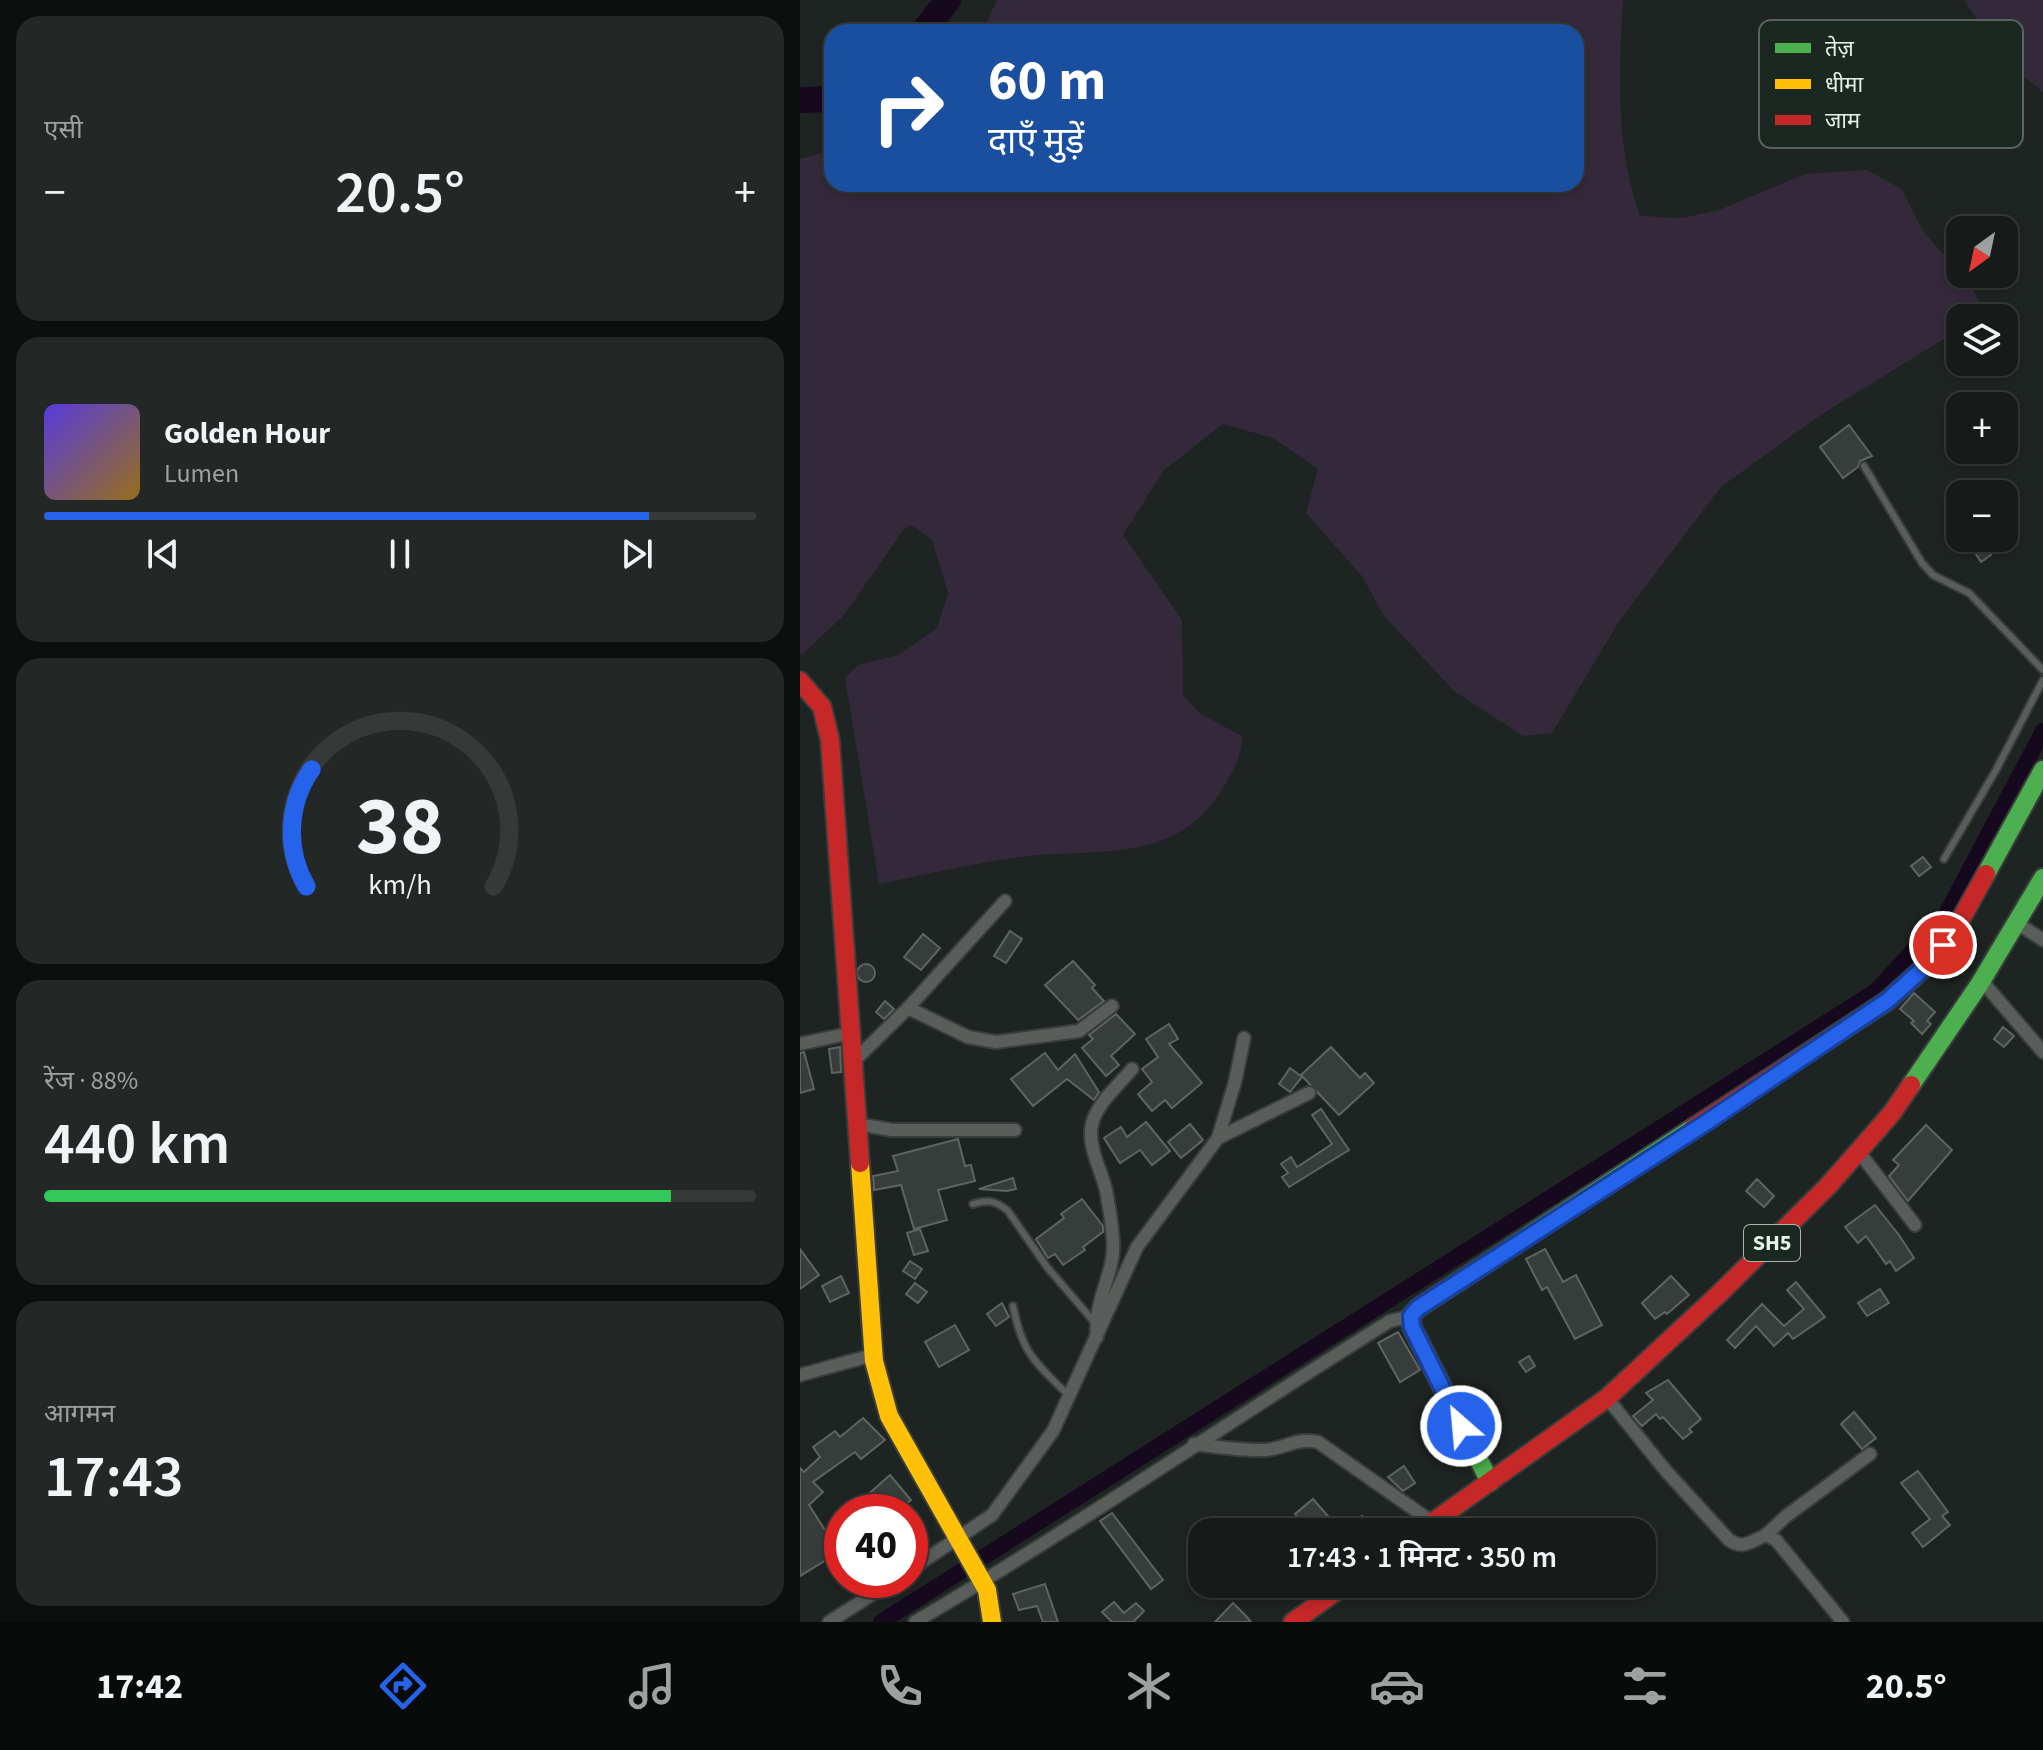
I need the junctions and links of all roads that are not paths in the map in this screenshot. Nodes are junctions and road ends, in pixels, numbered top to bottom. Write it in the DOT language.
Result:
graph roads {
  1 [pos="1864,466"];
  2 [pos="2043,670"];
  3 [pos="2043,680"];
  4 [pos="800,681"];
  5 [pos="2043,770"];
  6 [pos="1944,859"];
  7 [pos="2043,878"];
  8 [pos="1005,901"];
  9 [pos="2017,923"];
  10 [pos="2043,940"];
  11 [pos="1981,980"];
  12 [pos="1112,1006"];
  13 [pos="908,1008"];
  14 [pos="851,1033"];
  15 [pos="1244,1038"];
  16 [pos="800,1044"];
  17 [pos="2043,1052"];
  18 [pos="853,1062"];
  19 [pos="1132,1069"];
  20 [pos="1309,1093"];
  21 [pos="857,1124"];
  22 [pos="1015,1130"];
  23 [pos="1218,1138"];
  24 [pos="1859,1152"];
  25 [pos="973,1204"];
  26 [pos="1915,1225"];
  27 [pos="1013,1306"];
  28 [pos="1411,1316"];
  29 [pos="1095,1323"];
  30 [pos="1097,1340"];
  31 [pos="873,1355"];
  32 [pos="800,1375"];
  33 [pos="1070,1397"];
  34 [pos="1607,1398"];
  35 [pos="1194,1444"];
  36 [pos="1870,1454"];
  37 [pos="1490,1482"];
  38 [pos="1414,1518"];
  39 [pos="1438,1518"];
  40 [pos="1766,1535"];
  41 [pos="962,1546"];
  42 [pos="928,1562"];
  43 [pos="980,1577"];
  44 [pos="867,1598"];
  45 [pos="1326,1598"];
  46 [pos="829,1622"];
  47 [pos="915,1622"];
  48 [pos="992,1622"];
  49 [pos="1293,1622"];
  50 [pos="1843,1622"];
  1 -- 2 [label="lane"];
  3 -- 6 [label="lane"];
  4 -- 14 [label="street"];
  5 -- 28 [label="street"];
  7 -- 9 [label="street, SH5"];
  8 -- 13 [label="street"];
  9 -- 10 [label="street"];
  9 -- 11 [label="street, SH5"];
  11 -- 17 [label="street"];
  11 -- 24 [label="street, SH5"];
  12 -- 13 [label="street"];
  13 -- 18 [label="street"];
  14 -- 16 [label="street"];
  14 -- 18 [label="street"];
  15 -- 23 [label="street"];
  18 -- 21 [label="street"];
  19 -- 29 [label="street"];
  20 -- 23 [label="street"];
  21 -- 22 [label="street"];
  21 -- 31 [label="street"];
  23 -- 30 [label="street"];
  24 -- 26 [label="street"];
  24 -- 34 [label="street, SH5"];
  25 -- 29 [label="lane"];
  27 -- 33 [label="lane"];
  28 -- 35 [label="street"];
  28 -- 37 [label="street"];
  29 -- 30 [label="street"];
  30 -- 33 [label="street"];
  31 -- 32 [label="street"];
  31 -- 41 [label="street"];
  33 -- 41 [label="street"];
  34 -- 37 [label="street, SH5"];
  34 -- 40 [label="street"];
  35 -- 38 [label="street"];
  35 -- 43 [label="street"];
  36 -- 40 [label="street"];
  37 -- 39 [label="street, SH5"];
  40 -- 50 [label="street"];
  41 -- 42 [label="street"];
  41 -- 43 [label="street"];
  43 -- 47 [label="street"];
  43 -- 48 [label="street"];
  44 -- 46 [label="street"];
  45 -- 49 [label="street"];
}
